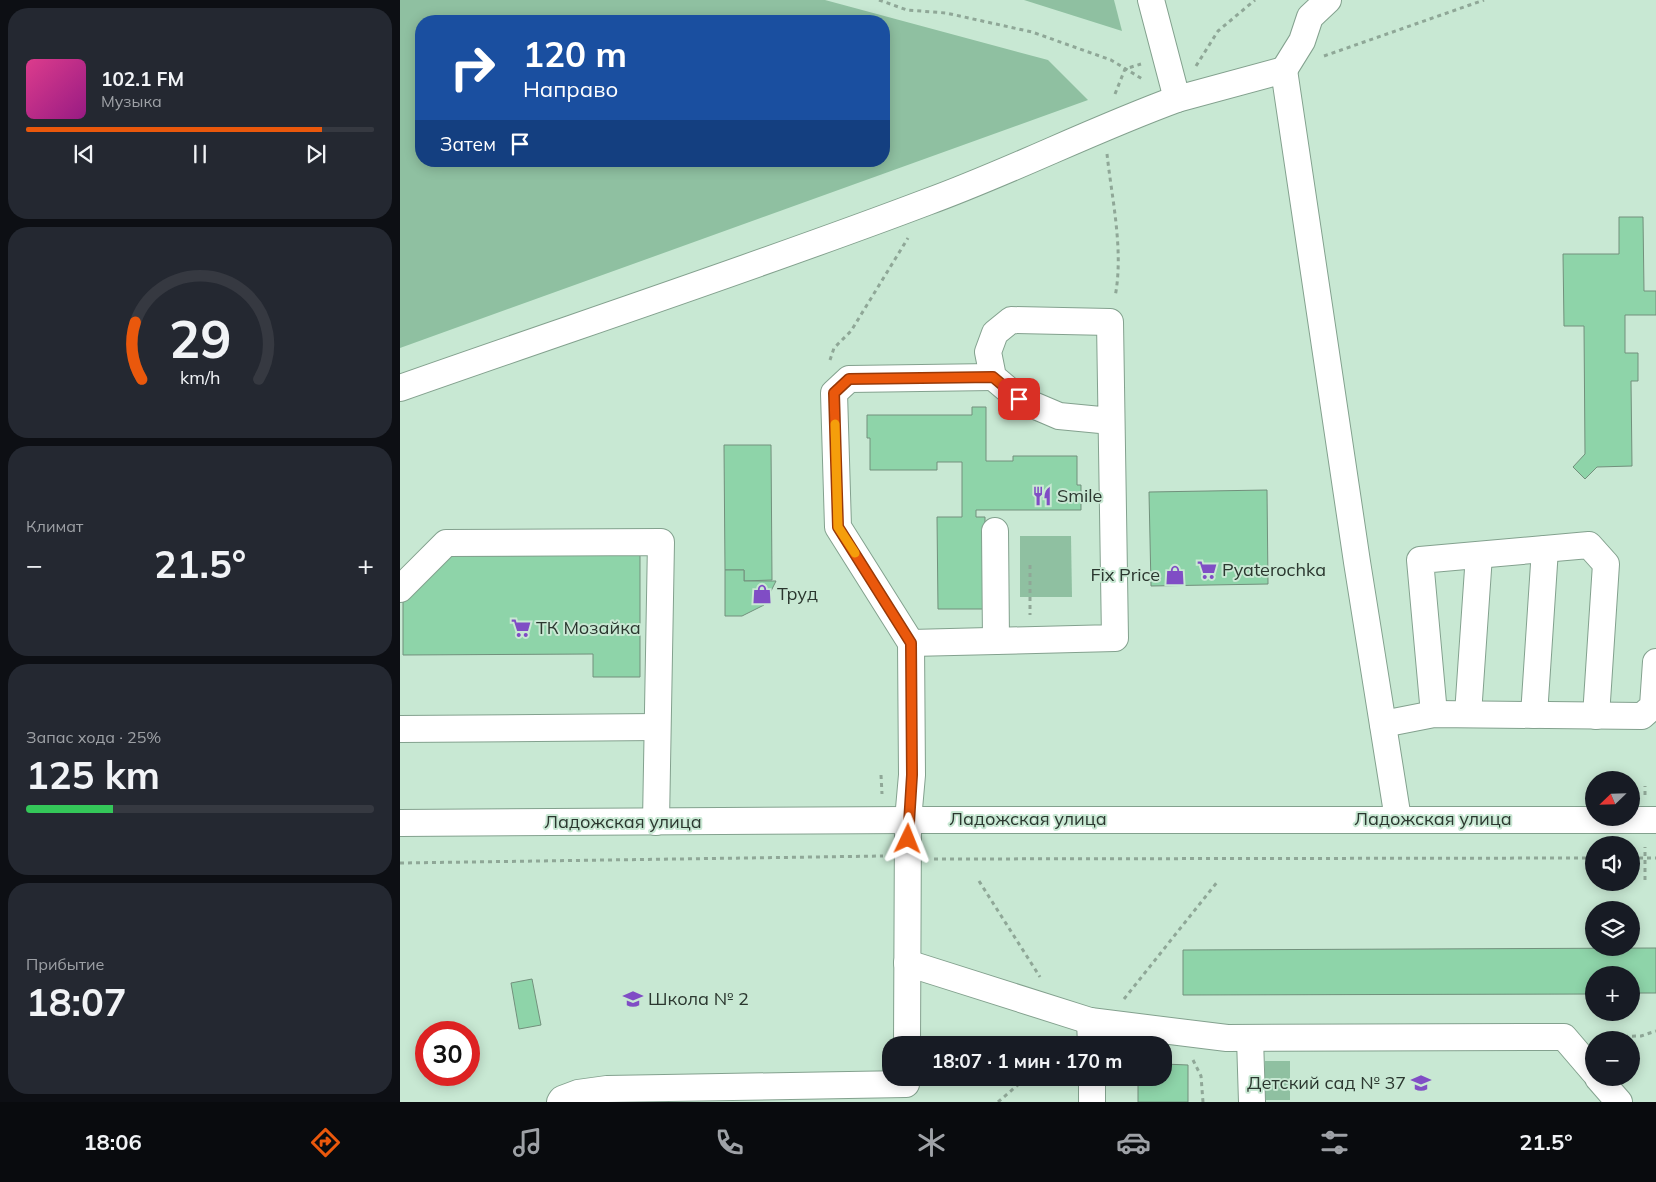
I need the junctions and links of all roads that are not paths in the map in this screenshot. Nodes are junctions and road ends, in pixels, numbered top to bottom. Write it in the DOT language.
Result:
graph roads {
  1 [pos="1151,0"];
  2 [pos="1328,0"];
  3 [pos="1284,70"];
  4 [pos="1177,99"];
  5 [pos="993,377"];
  6 [pos="400,388"];
  7 [pos="1111,421"];
  8 [pos="995,531"];
  9 [pos="1545,549"];
  10 [pos="1479,555"];
  11 [pos="400,589"];
  12 [pos="996,641"];
  13 [pos="911,643"];
  14 [pos="1656,662"];
  15 [pos="1434,714"];
  16 [pos="1468,714"];
  17 [pos="1534,715"];
  18 [pos="1596,716"];
  19 [pos="1383,724"];
  20 [pos="658,727"];
  21 [pos="400,728"];
  22 [pos="1398,819"];
  23 [pos="908,820"];
  24 [pos="1656,820"];
  25 [pos="656,822"];
  26 [pos="400,823"];
  27 [pos="907,963"];
  28 [pos="1095,1030"];
  29 [pos="906,1036"];
  30 [pos="1250,1038"];
  31 [pos="1585,1062"];
  32 [pos="1092,1086"];
  33 [pos="1605,1086"];
  34 [pos="906,1088"];
  35 [pos="560,1102"];
  36 [pos="1092,1102"];
  37 [pos="1252,1102"];
  38 [pos="1619,1102"];
  1 -- 4 [label="street"];
  2 -- 3 [label="street"];
  3 -- 4 [label="street"];
  3 -- 19 [label="street"];
  4 -- 6 [label="street"];
  5 -- 7 [label="street"];
  5 -- 7 [label="street"];
  5 -- 13 [label="street"];
  7 -- 12 [label="street"];
  8 -- 12 [label="street"];
  9 -- 10 [label="street"];
  9 -- 17 [label="street"];
  9 -- 18 [label="street"];
  10 -- 15 [label="street"];
  10 -- 16 [label="street"];
  11 -- 20 [label="street"];
  12 -- 13 [label="street"];
  13 -- 23 [label="street"];
  14 -- 18 [label="street"];
  15 -- 16 [label="street"];
  15 -- 19 [label="street"];
  16 -- 17 [label="street"];
  17 -- 18 [label="street"];
  19 -- 22 [label="street"];
  20 -- 21 [label="street"];
  20 -- 25 [label="street"];
  22 -- 23 [label="street, Ладожская улица"];
  22 -- 24 [label="street, Ладожская улица"];
  23 -- 25 [label="street, Ладожская улица"];
  23 -- 27 [label="street"];
  25 -- 26 [label="street, Ладожская улица"];
  27 -- 28 [label="street"];
  27 -- 29 [label="street"];
  28 -- 30 [label="street"];
  30 -- 31 [label="street"];
  30 -- 37 [label="street"];
  32 -- 36 [label="street"];
  33 -- 38 [label="street"];
  34 -- 35 [label="street"];
}
